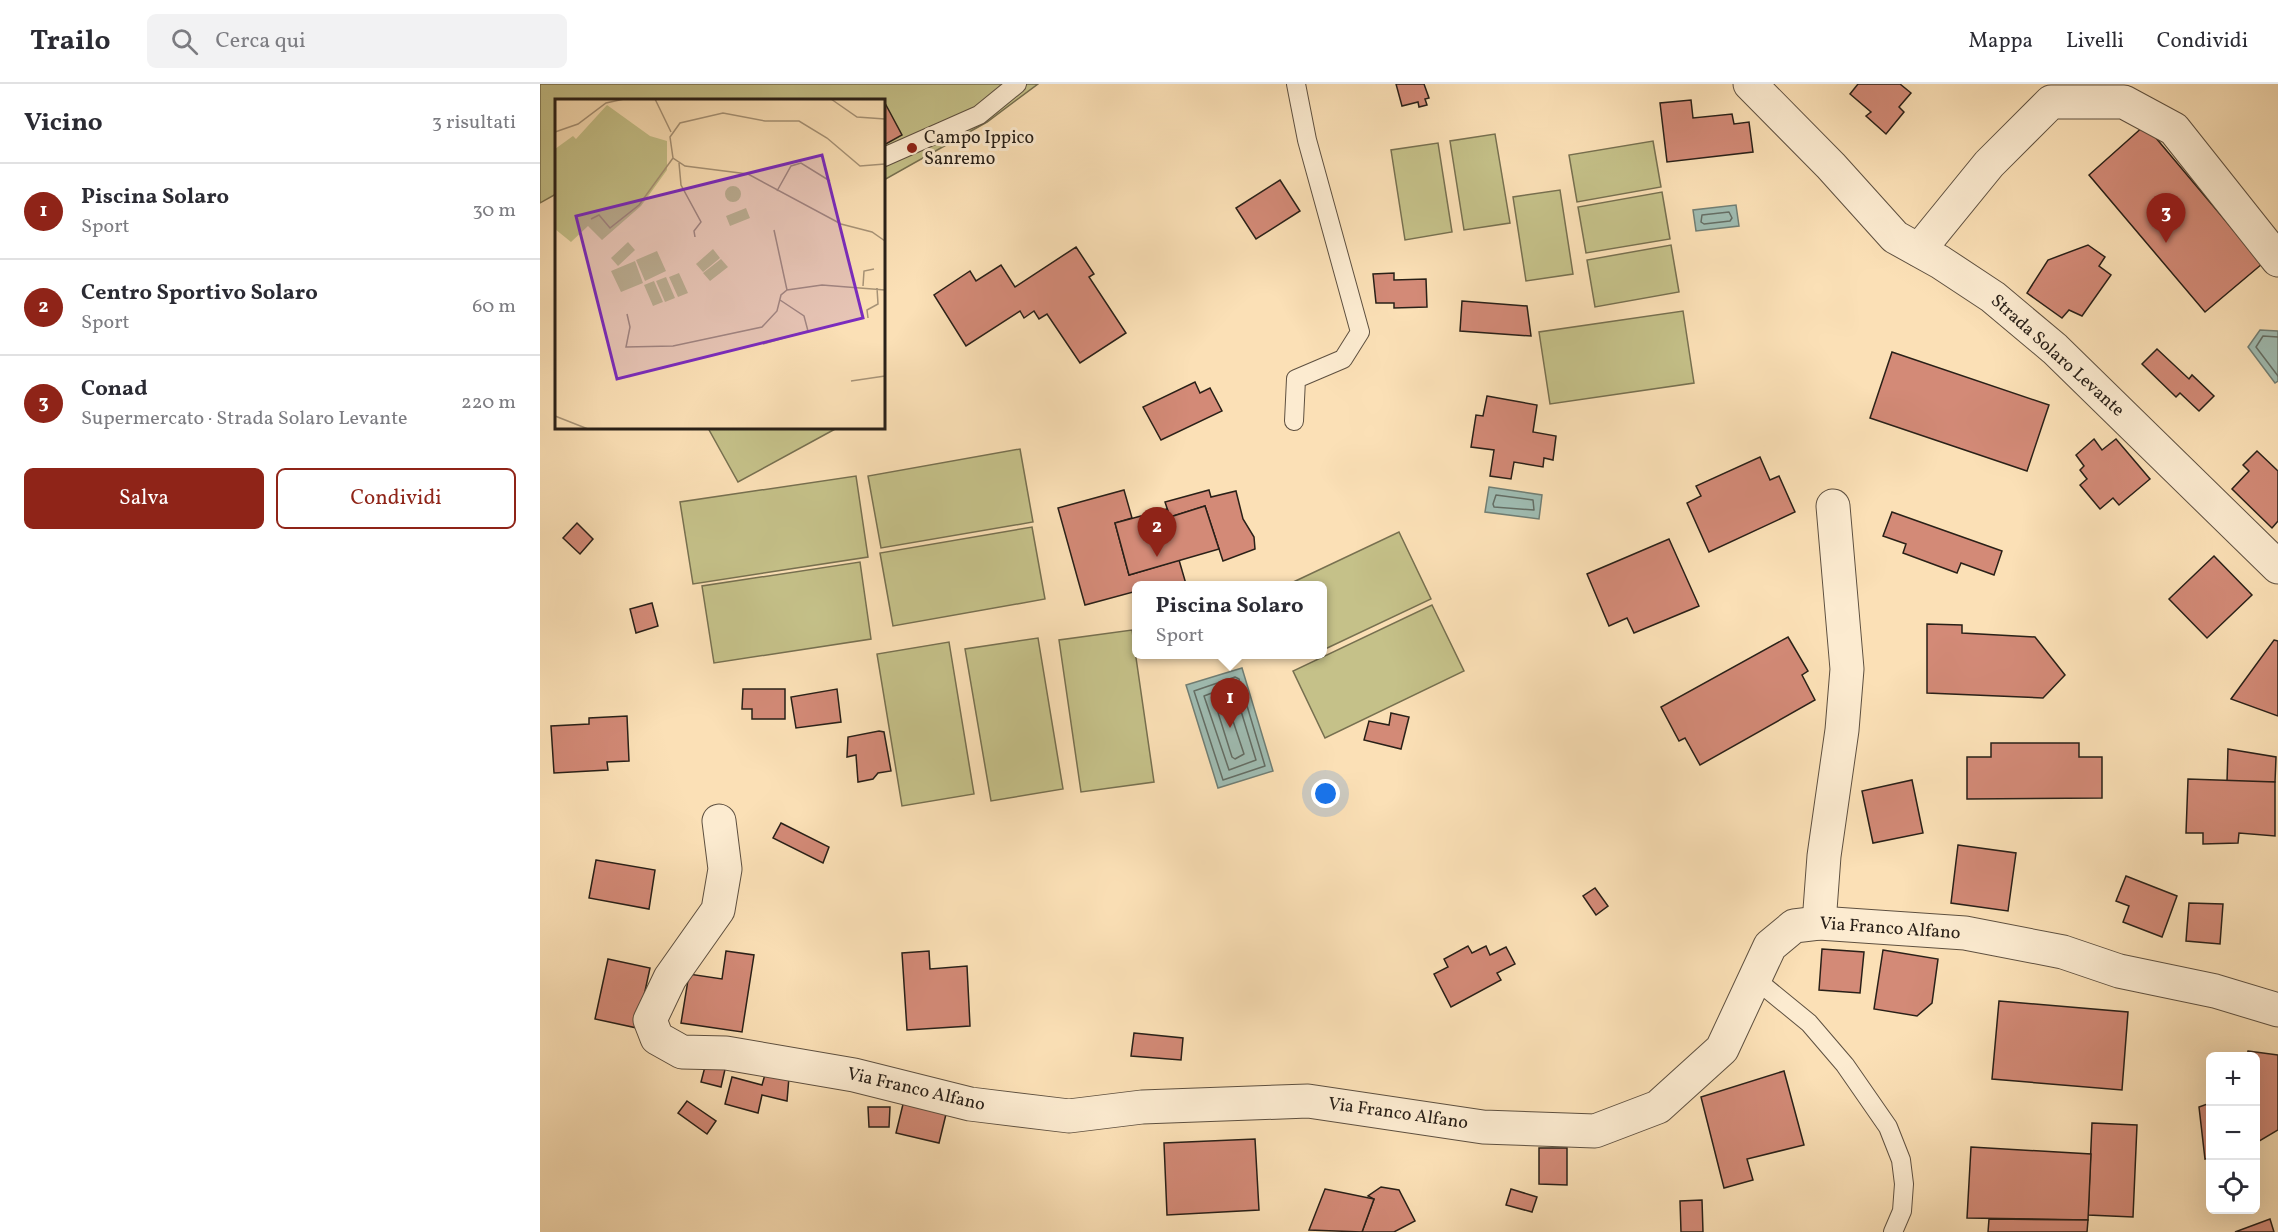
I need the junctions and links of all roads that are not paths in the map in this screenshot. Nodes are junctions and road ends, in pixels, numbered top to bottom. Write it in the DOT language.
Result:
graph roads {
  1 [pos="1017,84"];
  2 [pos="1296,84"];
  3 [pos="1750,84"];
  4 [pos="885,157"];
  5 [pos="1919,250"];
  6 [pos="2278,260"];
  7 [pos="1294,421"];
  8 [pos="1833,506"];
  9 [pos="2278,567"];
  10 [pos="719,821"];
  11 [pos="1819,923"];
  12 [pos="1754,978"];
  13 [pos="2278,1010"];
  14 [pos="1893,1232"];
  1 -- 4 [label="lane"];
  2 -- 7 [label="lane"];
  3 -- 5 [label="street, Strada Solaro Levante"];
  5 -- 6 [label="street"];
  5 -- 9 [label="street, Strada Solaro Levante"];
  8 -- 11 [label="street"];
  10 -- 12 [label="street, Via Franco Alfano"];
  11 -- 12 [label="street, Via Franco Alfano"];
  11 -- 13 [label="street, Via Franco Alfano"];
  12 -- 14 [label="lane"];
}
